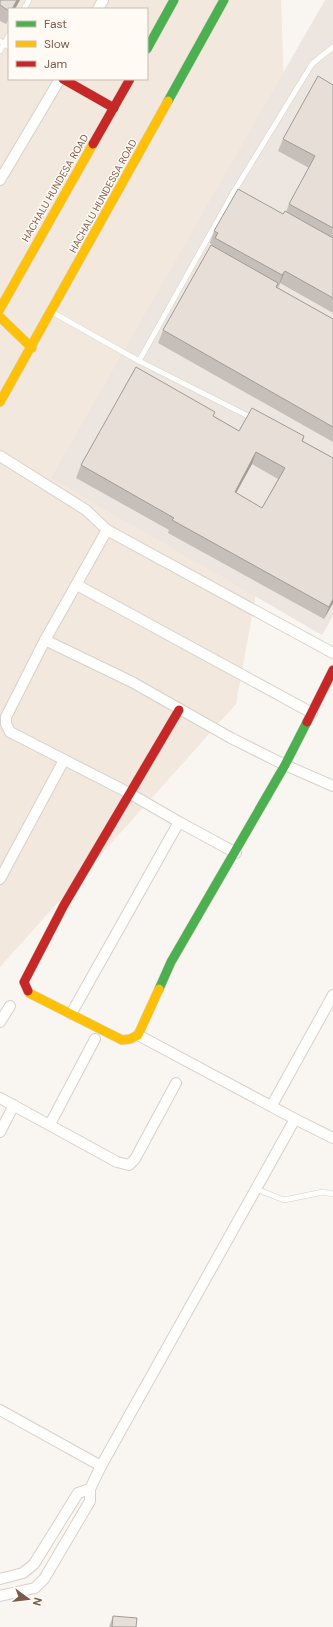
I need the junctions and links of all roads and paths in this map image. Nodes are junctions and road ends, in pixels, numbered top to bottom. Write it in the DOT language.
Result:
graph roads {
  1 [pos="174,0"];
  2 [pos="224,0"];
  3 [pos="2,42"];
  4 [pos="148,47"];
  5 [pos="333,47"];
  6 [pos="0,51"];
  7 [pos="59,80"];
  8 [pos="65,80"];
  9 [pos="129,80"];
  10 [pos="114,108"];
  11 [pos="0,180"];
  12 [pos="233,193"];
  13 [pos="240,197"];
  14 [pos="201,250"];
  15 [pos="208,254"];
  16 [pos="0,309"];
  17 [pos="51,311"];
  18 [pos="0,316"];
  19 [pos="32,348"];
  20 [pos="138,361"];
  21 [pos="0,402"];
  22 [pos="257,421"];
  23 [pos="0,456"];
  24 [pos="107,530"];
  25 [pos="77,585"];
  26 [pos="45,640"];
  27 [pos="333,653"];
  28 [pos="333,670"];
  29 [pos="179,710"];
  30 [pos="312,713"];
  31 [pos="64,760"];
  32 [pos="284,765"];
  33 [pos="333,786"];
  34 [pos="129,793"];
  35 [pos="179,822"];
  36 [pos="236,853"];
  37 [pos="0,879"];
  38 [pos="333,995"];
  39 [pos="10,1006"];
  40 [pos="71,1014"];
  41 [pos="0,1022"];
  42 [pos="138,1035"];
  43 [pos="95,1039"];
  44 [pos="176,1084"];
  45 [pos="0,1098"];
  46 [pos="14,1105"];
  47 [pos="272,1105"];
  48 [pos="295,1119"];
  49 [pos="50,1124"];
  50 [pos="0,1132"];
  51 [pos="333,1138"];
  52 [pos="256,1189"];
  53 [pos="333,1194"];
  54 [pos="0,1410"];
  55 [pos="101,1466"];
  56 [pos="90,1489"];
  57 [pos="0,1579"];
  58 [pos="0,1596"];
  1 -- 4 [label="main road"];
  2 -- 17 [label="main road, HACHALU HUNDESSA ROAD"];
  3 -- 6 [label="lane"];
  5 -- 12 [label="lane"];
  7 -- 11 [label="street"];
  8 -- 10 [label="main road"];
  9 -- 10 [label="main road, HACHALU HUNDESA ROAD"];
  10 -- 16 [label="main road, HACHALU HUNDESA ROAD"];
  12 -- 13 [label="lane"];
  12 -- 14 [label="lane"];
  14 -- 15 [label="lane"];
  14 -- 20 [label="lane"];
  17 -- 19 [label="main road, HACHALU HUNDESSA ROAD"];
  17 -- 20 [label="lane"];
  18 -- 19 [label="main road"];
  19 -- 21 [label="main road, HACHALU HUNDESSA ROAD"];
  20 -- 22 [label="lane"];
  23 -- 24 [label="street"];
  24 -- 25 [label="street"];
  24 -- 27 [label="street"];
  25 -- 26 [label="street"];
  25 -- 30 [label="street"];
  26 -- 29 [label="street"];
  26 -- 31 [label="street"];
  28 -- 30 [label="main road"];
  29 -- 32 [label="street"];
  29 -- 34 [label="main road"];
  30 -- 32 [label="main road"];
  31 -- 34 [label="street"];
  31 -- 37 [label="street"];
  32 -- 33 [label="street"];
  32 -- 36 [label="main road"];
  34 -- 35 [label="street"];
  34 -- 40 [label="main road"];
  35 -- 36 [label="street"];
  35 -- 40 [label="street"];
  36 -- 42 [label="main road"];
  38 -- 47 [label="street"];
  39 -- 41 [label="street"];
  40 -- 42 [label="main road"];
  42 -- 47 [label="street"];
  43 -- 49 [label="street"];
  44 -- 49 [label="street"];
  45 -- 46 [label="street"];
  46 -- 49 [label="street"];
  46 -- 50 [label="street"];
  47 -- 48 [label="street"];
  48 -- 51 [label="street"];
  48 -- 52 [label="street"];
  52 -- 53 [label="lane"];
  52 -- 55 [label="street"];
  54 -- 55 [label="street"];
  55 -- 56 [label="street"];
  56 -- 57 [label="street"];
  56 -- 58 [label="street"];
}
